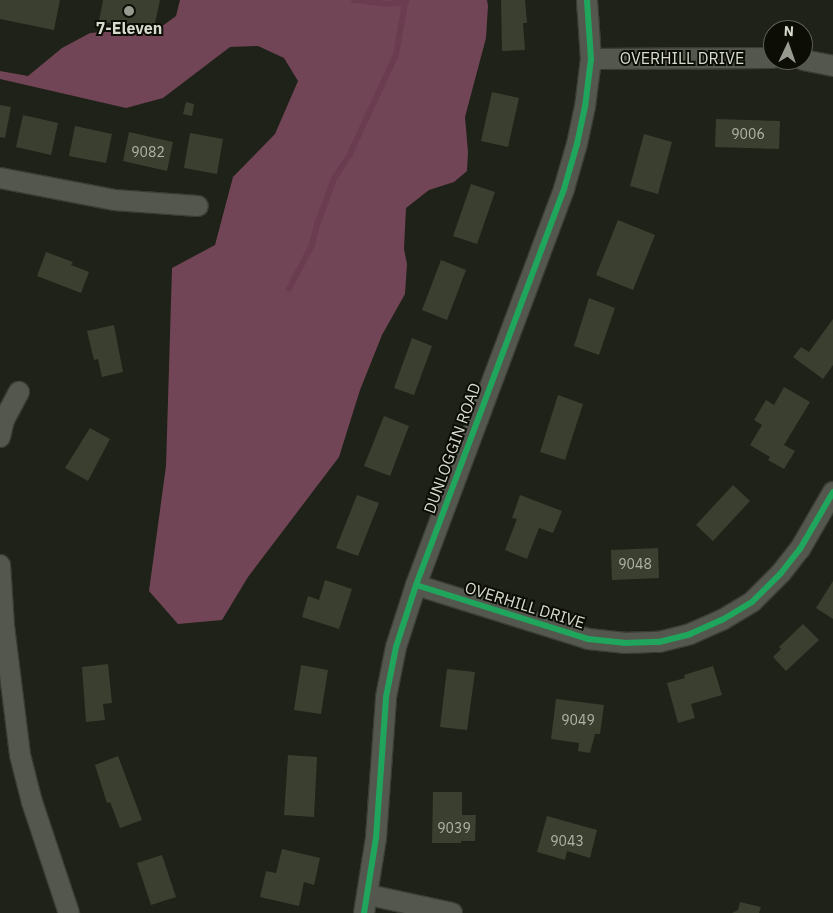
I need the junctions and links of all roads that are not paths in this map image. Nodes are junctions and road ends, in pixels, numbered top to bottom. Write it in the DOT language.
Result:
graph roads {
  1 [pos="587,0"];
  2 [pos="763,58"];
  3 [pos="591,59"];
  4 [pos="813,62"];
  5 [pos="833,66"];
  6 [pos="0,178"];
  7 [pos="198,206"];
  8 [pos="19,392"];
  9 [pos="0,437"];
  10 [pos="833,492"];
  11 [pos="0,565"];
  12 [pos="416,585"];
  13 [pos="366,904"];
  14 [pos="69,913"];
  15 [pos="452,913"];
  1 -- 3 [label="street, DUNLOGGIN ROAD"];
  2 -- 3 [label="street, OVERHILL DRIVE"];
  3 -- 12 [label="street, DUNLOGGIN ROAD"];
  4 -- 5 [label="street"];
  6 -- 7 [label="street"];
  8 -- 9 [label="street"];
  10 -- 12 [label="street, OVERHILL DRIVE"];
  11 -- 14 [label="street"];
  12 -- 13 [label="street, DUNLOGGIN ROAD"];
  13 -- 15 [label="street"];
}
